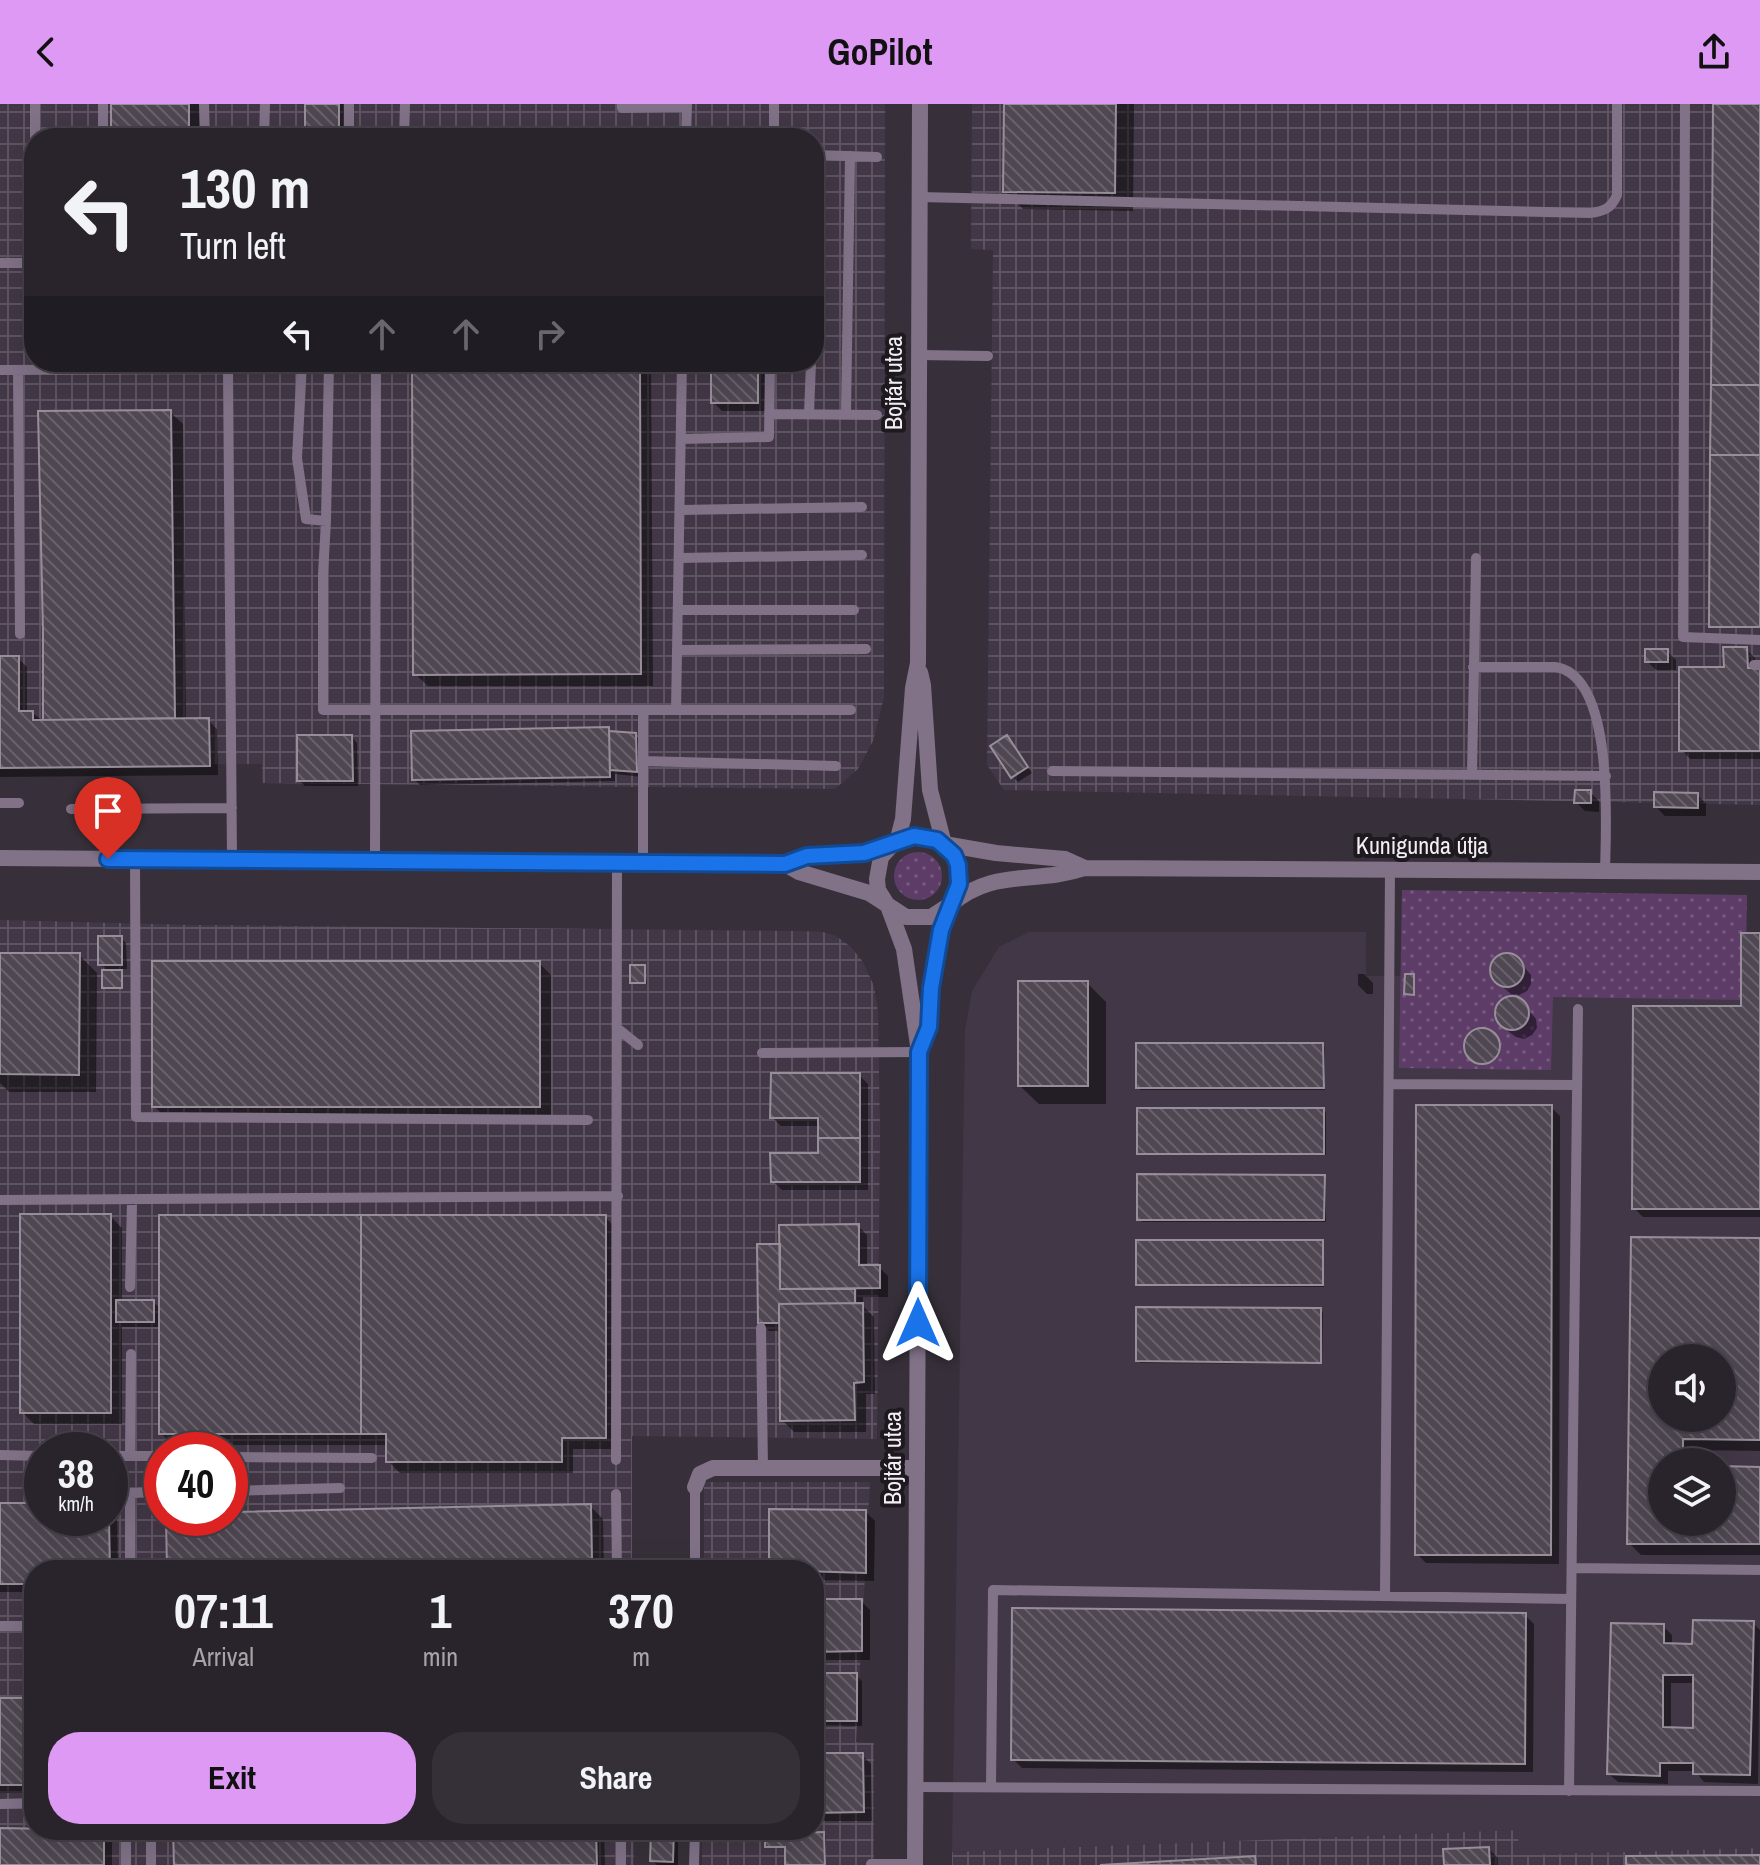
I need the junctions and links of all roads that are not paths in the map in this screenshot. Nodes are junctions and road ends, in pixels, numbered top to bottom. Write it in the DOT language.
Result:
graph roads {
  1 [pos="35,104"];
  2 [pos="103,104"];
  3 [pos="204,104"];
  4 [pos="265,104"];
  5 [pos="349,104"];
  6 [pos="405,104"];
  7 [pos="622,104"];
  8 [pos="774,104"];
  9 [pos="920,104"];
  10 [pos="1617,104"];
  11 [pos="1685,104"];
  12 [pos="687,105"];
  13 [pos="35,128"];
  14 [pos="103,128"];
  15 [pos="205,128"];
  16 [pos="264,128"];
  17 [pos="349,128"];
  18 [pos="404,128"];
  19 [pos="686,128"];
  20 [pos="774,128"];
  21 [pos="824,155"];
  22 [pos="850,156"];
  23 [pos="877,157"];
  24 [pos="919,197"];
  25 [pos="0,263"];
  26 [pos="24,263"];
  27 [pos="919,355"];
  28 [pos="988,356"];
  29 [pos="0,370"];
  30 [pos="18,370"];
  31 [pos="24,370"];
  32 [pos="228,372"];
  33 [pos="301,372"];
  34 [pos="329,372"];
  35 [pos="376,372"];
  36 [pos="682,372"];
  37 [pos="770,372"];
  38 [pos="811,372"];
  39 [pos="769,414"];
  40 [pos="809,414"];
  41 [pos="846,414"];
  42 [pos="877,415"];
  43 [pos="681,439"];
  44 [pos="862,507"];
  45 [pos="680,510"];
  46 [pos="326,521"];
  47 [pos="862,555"];
  48 [pos="679,558"];
  49 [pos="1476,558"];
  50 [pos="678,610"];
  51 [pos="854,610"];
  52 [pos="20,634"];
  53 [pos="1760,640"];
  54 [pos="866,649"];
  55 [pos="677,650"];
  56 [pos="918,663"];
  57 [pos="1473,667"];
  58 [pos="643,710"];
  59 [pos="676,710"];
  60 [pos="851,710"];
  61 [pos="376,711"];
  62 [pos="643,761"];
  63 [pos="836,766"];
  64 [pos="1052,771"];
  65 [pos="1472,775"];
  66 [pos="1606,776"];
  67 [pos="0,803"];
  68 [pos="19,803"];
  69 [pos="232,808"];
  70 [pos="71,809"];
  71 [pos="897,842"];
  72 [pos="944,844"];
  73 [pos="0,858"];
  74 [pos="135,859"];
  75 [pos="232,860"];
  76 [pos="375,861"];
  77 [pos="617,863"];
  78 [pos="643,864"];
  79 [pos="785,864"];
  80 [pos="1085,868"];
  81 [pos="1390,870"];
  82 [pos="1605,871"];
  83 [pos="1760,872"];
  84 [pos="888,906"];
  85 [pos="948,906"];
  86 [pos="1578,1009"];
  87 [pos="617,1028"];
  88 [pos="638,1045"];
  89 [pos="919,1052"];
  90 [pos="762,1053"];
  91 [pos="1389,1084"];
  92 [pos="1577,1085"];
  93 [pos="588,1120"];
  94 [pos="618,1196"];
  95 [pos="0,1200"];
  96 [pos="132,1201"];
  97 [pos="130,1287"];
  98 [pos="761,1328"];
  99 [pos="131,1354"];
  100 [pos="0,1455"];
  101 [pos="24,1456"];
  102 [pos="130,1456"];
  103 [pos="144,1456"];
  104 [pos="248,1457"];
  105 [pos="372,1458"];
  106 [pos="616,1460"];
  107 [pos="763,1468"];
  108 [pos="917,1468"];
  109 [pos="695,1487"];
  110 [pos="340,1488"];
  111 [pos="248,1491"];
  112 [pos="144,1493"];
  113 [pos="616,1494"];
  114 [pos="130,1560"];
  115 [pos="617,1560"];
  116 [pos="695,1560"];
  117 [pos="1572,1568"];
  118 [pos="1760,1570"];
  119 [pos="1385,1596"];
  120 [pos="1571,1599"];
  121 [pos="0,1626"];
  122 [pos="24,1626"];
  123 [pos="991,1786"];
  124 [pos="916,1787"];
  125 [pos="1569,1791"];
  126 [pos="1760,1791"];
  127 [pos="24,1803"];
  128 [pos="0,1804"];
  129 [pos="126,1840"];
  130 [pos="151,1840"];
  131 [pos="621,1840"];
  132 [pos="695,1840"];
  133 [pos="871,1864"];
  134 [pos="915,1864"];
  135 [pos="126,1865"];
  136 [pos="151,1865"];
  137 [pos="621,1865"];
  138 [pos="694,1865"];
  1 -- 13 [label="lane"];
  2 -- 14 [label="lane"];
  3 -- 15 [label="lane"];
  4 -- 16 [label="lane"];
  5 -- 17 [label="lane"];
  6 -- 18 [label="lane"];
  7 -- 12 [label="lane"];
  8 -- 20 [label="lane"];
  9 -- 24 [label="street, Bojtár utca"];
  10 -- 24 [label="lane"];
  11 -- 53 [label="lane"];
  12 -- 19 [label="lane"];
  21 -- 22 [label="lane"];
  22 -- 23 [label="lane"];
  22 -- 41 [label="lane"];
  24 -- 27 [label="street, Bojtár utca"];
  25 -- 26 [label="lane"];
  27 -- 28 [label="lane"];
  27 -- 56 [label="street, Bojtár utca"];
  29 -- 30 [label="lane"];
  30 -- 31 [label="lane"];
  30 -- 52 [label="lane"];
  32 -- 69 [label="lane"];
  33 -- 46 [label="lane"];
  34 -- 46 [label="lane"];
  35 -- 61 [label="lane"];
  36 -- 43 [label="lane"];
  37 -- 39 [label="lane"];
  38 -- 40 [label="lane"];
  39 -- 40 [label="lane"];
  39 -- 43 [label="lane"];
  40 -- 41 [label="lane"];
  41 -- 42 [label="lane"];
  43 -- 45 [label="lane"];
  44 -- 45 [label="lane"];
  45 -- 48 [label="lane"];
  46 -- 61 [label="lane"];
  47 -- 48 [label="lane"];
  48 -- 50 [label="lane"];
  49 -- 57 [label="lane"];
  50 -- 51 [label="lane"];
  50 -- 55 [label="lane"];
  54 -- 55 [label="lane"];
  55 -- 59 [label="lane"];
  56 -- 71 [label="street, Bojtár utca"];
  56 -- 72 [label="street, Bojtár utca"];
  57 -- 65 [label="lane"];
  57 -- 66 [label="lane"];
  58 -- 59 [label="lane"];
  58 -- 61 [label="lane"];
  58 -- 62 [label="lane"];
  59 -- 60 [label="lane"];
  61 -- 76 [label="lane"];
  62 -- 63 [label="lane"];
  62 -- 78 [label="lane"];
  64 -- 65 [label="lane"];
  65 -- 66 [label="lane"];
  66 -- 82 [label="lane"];
  67 -- 68 [label="lane"];
  69 -- 70 [label="lane"];
  69 -- 75 [label="lane"];
  71 -- 72 [label="street, Kunigunda útja"];
  71 -- 79 [label="street, Kunigunda útja"];
  71 -- 84 [label="street"];
  72 -- 80 [label="street, Kunigunda útja"];
  72 -- 85 [label="street"];
  73 -- 74 [label="street, Kunigunda útja"];
  74 -- 75 [label="street, Kunigunda útja"];
  74 -- 93 [label="lane"];
  75 -- 76 [label="street, Kunigunda útja"];
  76 -- 77 [label="street, Kunigunda útja"];
  77 -- 78 [label="street, Kunigunda útja"];
  77 -- 87 [label="lane"];
  78 -- 79 [label="street, Kunigunda útja"];
  79 -- 84 [label="street, Kunigunda útja"];
  80 -- 81 [label="street, Kunigunda útja"];
  80 -- 85 [label="street, Kunigunda útja"];
  81 -- 82 [label="street, Kunigunda útja"];
  81 -- 91 [label="lane"];
  82 -- 83 [label="street, Kunigunda útja"];
  84 -- 85 [label="street, Kunigunda útja"];
  84 -- 89 [label="street, Bojtár utca"];
  85 -- 89 [label="street, Bojtár utca"];
  86 -- 92 [label="lane"];
  87 -- 88 [label="lane"];
  87 -- 94 [label="lane"];
  89 -- 90 [label="lane"];
  89 -- 108 [label="street, Bojtár utca"];
  91 -- 92 [label="lane"];
  91 -- 119 [label="lane"];
  92 -- 117 [label="lane"];
  94 -- 96 [label="lane"];
  94 -- 106 [label="lane"];
  95 -- 96 [label="lane"];
  96 -- 97 [label="lane"];
  98 -- 107 [label="lane"];
  99 -- 102 [label="lane"];
  100 -- 101 [label="lane"];
  102 -- 103 [label="lane"];
  104 -- 105 [label="lane"];
  107 -- 108 [label="street"];
  107 -- 109 [label="street"];
  108 -- 124 [label="street, Bojtár utca"];
  109 -- 116 [label="lane"];
  110 -- 111 [label="lane"];
  112 -- 114 [label="lane"];
  113 -- 115 [label="lane"];
  117 -- 118 [label="lane"];
  117 -- 120 [label="lane"];
  119 -- 120 [label="lane"];
  119 -- 123 [label="lane"];
  120 -- 125 [label="lane"];
  121 -- 122 [label="lane"];
  123 -- 124 [label="lane"];
  123 -- 125 [label="lane"];
  124 -- 134 [label="street, Bojtár utca"];
  125 -- 126 [label="lane"];
  127 -- 128 [label="lane"];
  129 -- 135 [label="lane"];
  130 -- 136 [label="lane"];
  131 -- 137 [label="lane"];
  132 -- 138 [label="lane"];
  133 -- 134 [label="lane"];
}
